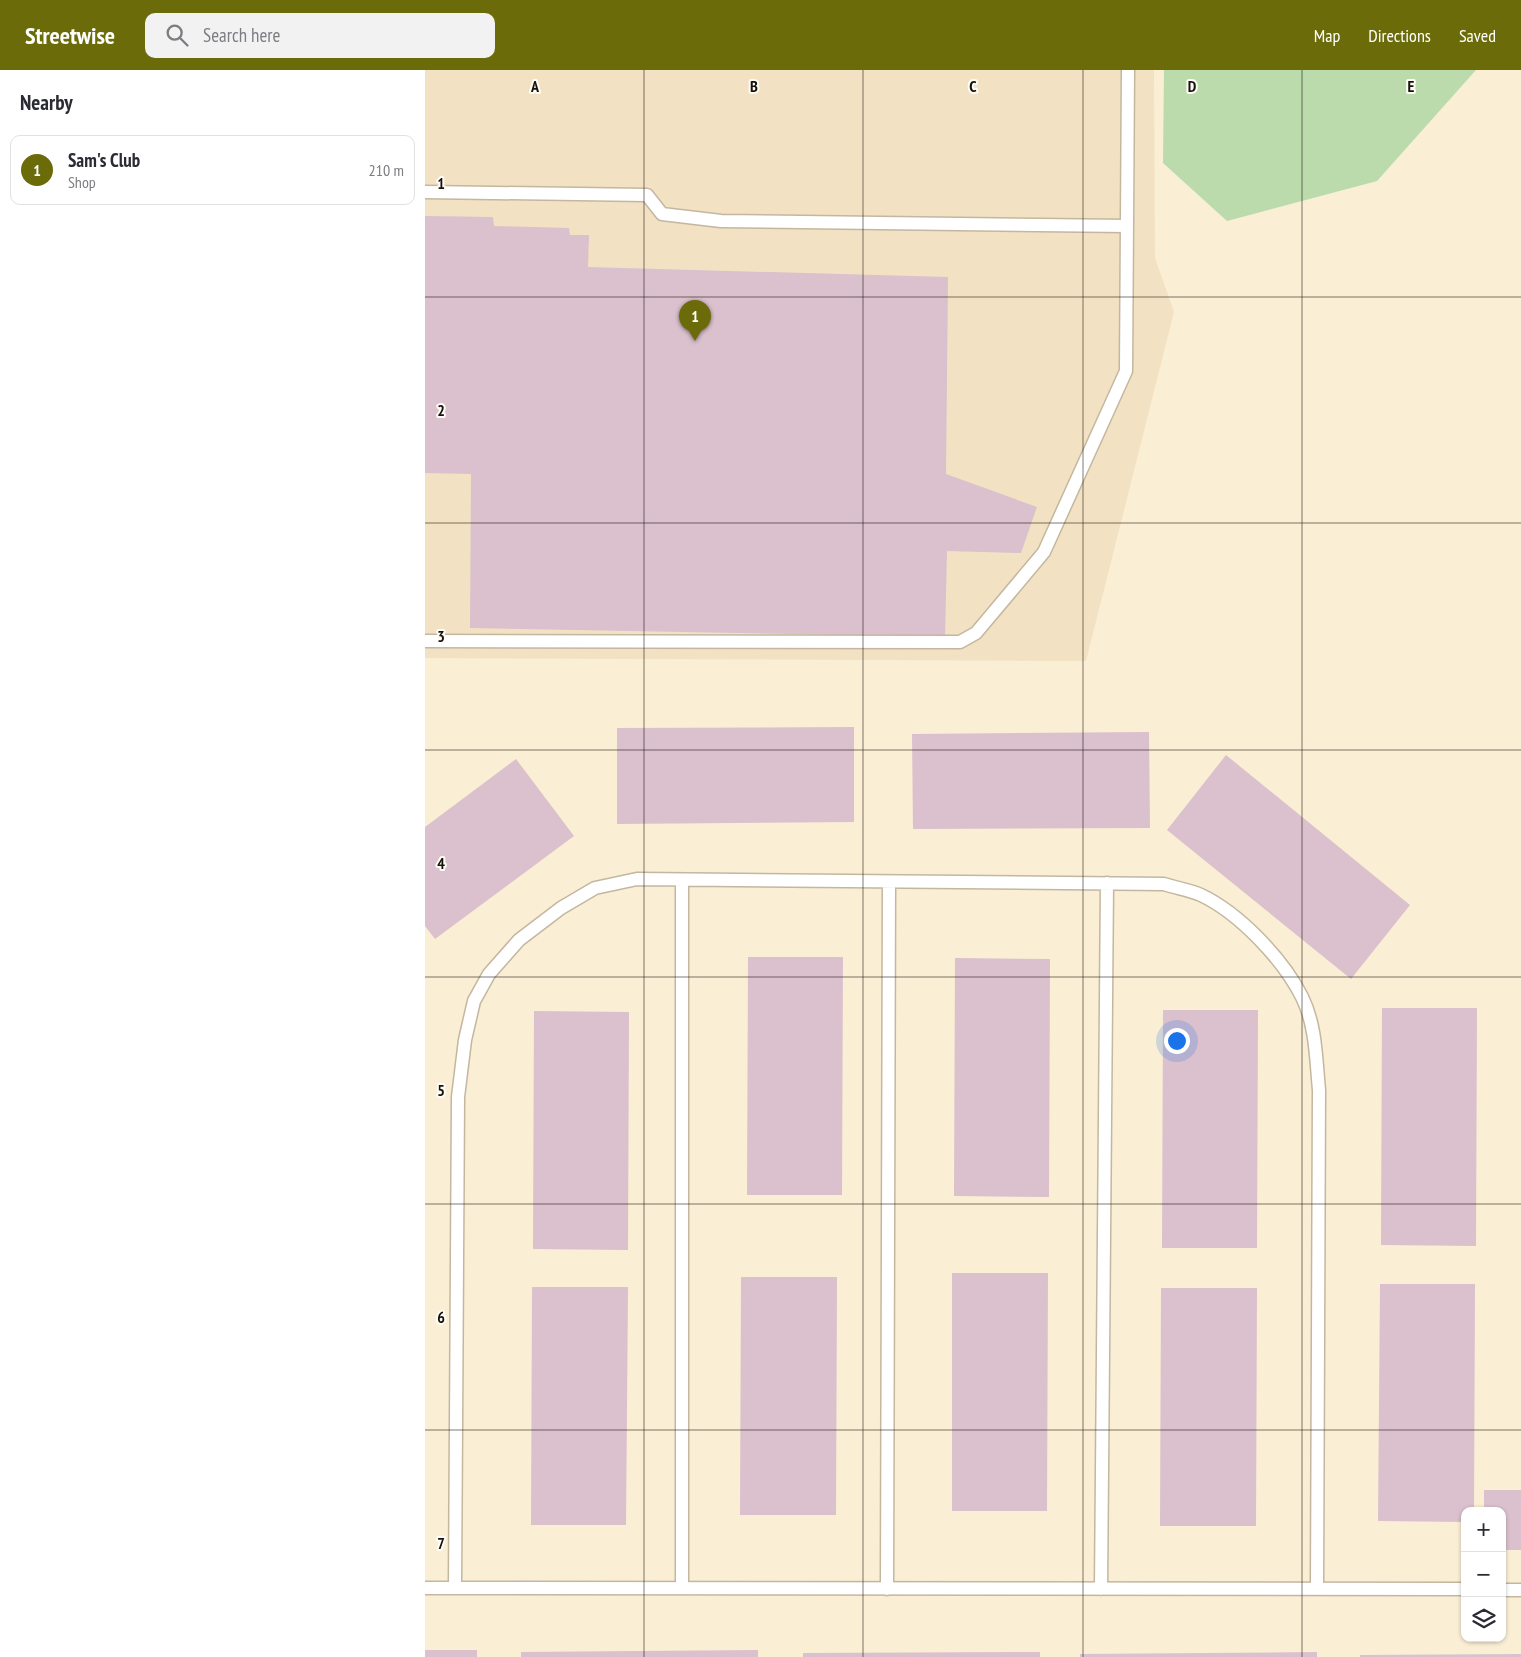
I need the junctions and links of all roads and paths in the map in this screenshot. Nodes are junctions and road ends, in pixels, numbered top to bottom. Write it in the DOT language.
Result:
graph roads {
  1 [pos="1128,70"];
  2 [pos="425,192"];
  3 [pos="1127,226"];
  4 [pos="425,641"];
  5 [pos="682,880"];
  6 [pos="889,882"];
  7 [pos="1107,883"];
  8 [pos="425,1588"];
  9 [pos="455,1588"];
  10 [pos="682,1588"];
  11 [pos="887,1588"];
  12 [pos="1101,1589"];
  13 [pos="1317,1589"];
  14 [pos="1461,1590"];
  15 [pos="1506,1590"];
  16 [pos="1521,1590"];
  1 -- 3 [label="lane"];
  2 -- 3 [label="lane"];
  3 -- 4 [label="lane"];
  5 -- 6 [label="lane"];
  5 -- 9 [label="lane"];
  5 -- 10 [label="lane"];
  6 -- 7 [label="lane"];
  6 -- 11 [label="lane"];
  7 -- 12 [label="lane"];
  7 -- 13 [label="lane"];
  8 -- 9 [label="lane"];
  9 -- 10 [label="lane"];
  10 -- 11 [label="lane"];
  11 -- 12 [label="lane"];
  12 -- 13 [label="lane"];
  13 -- 14 [label="lane"];
  15 -- 16 [label="lane"];
}
